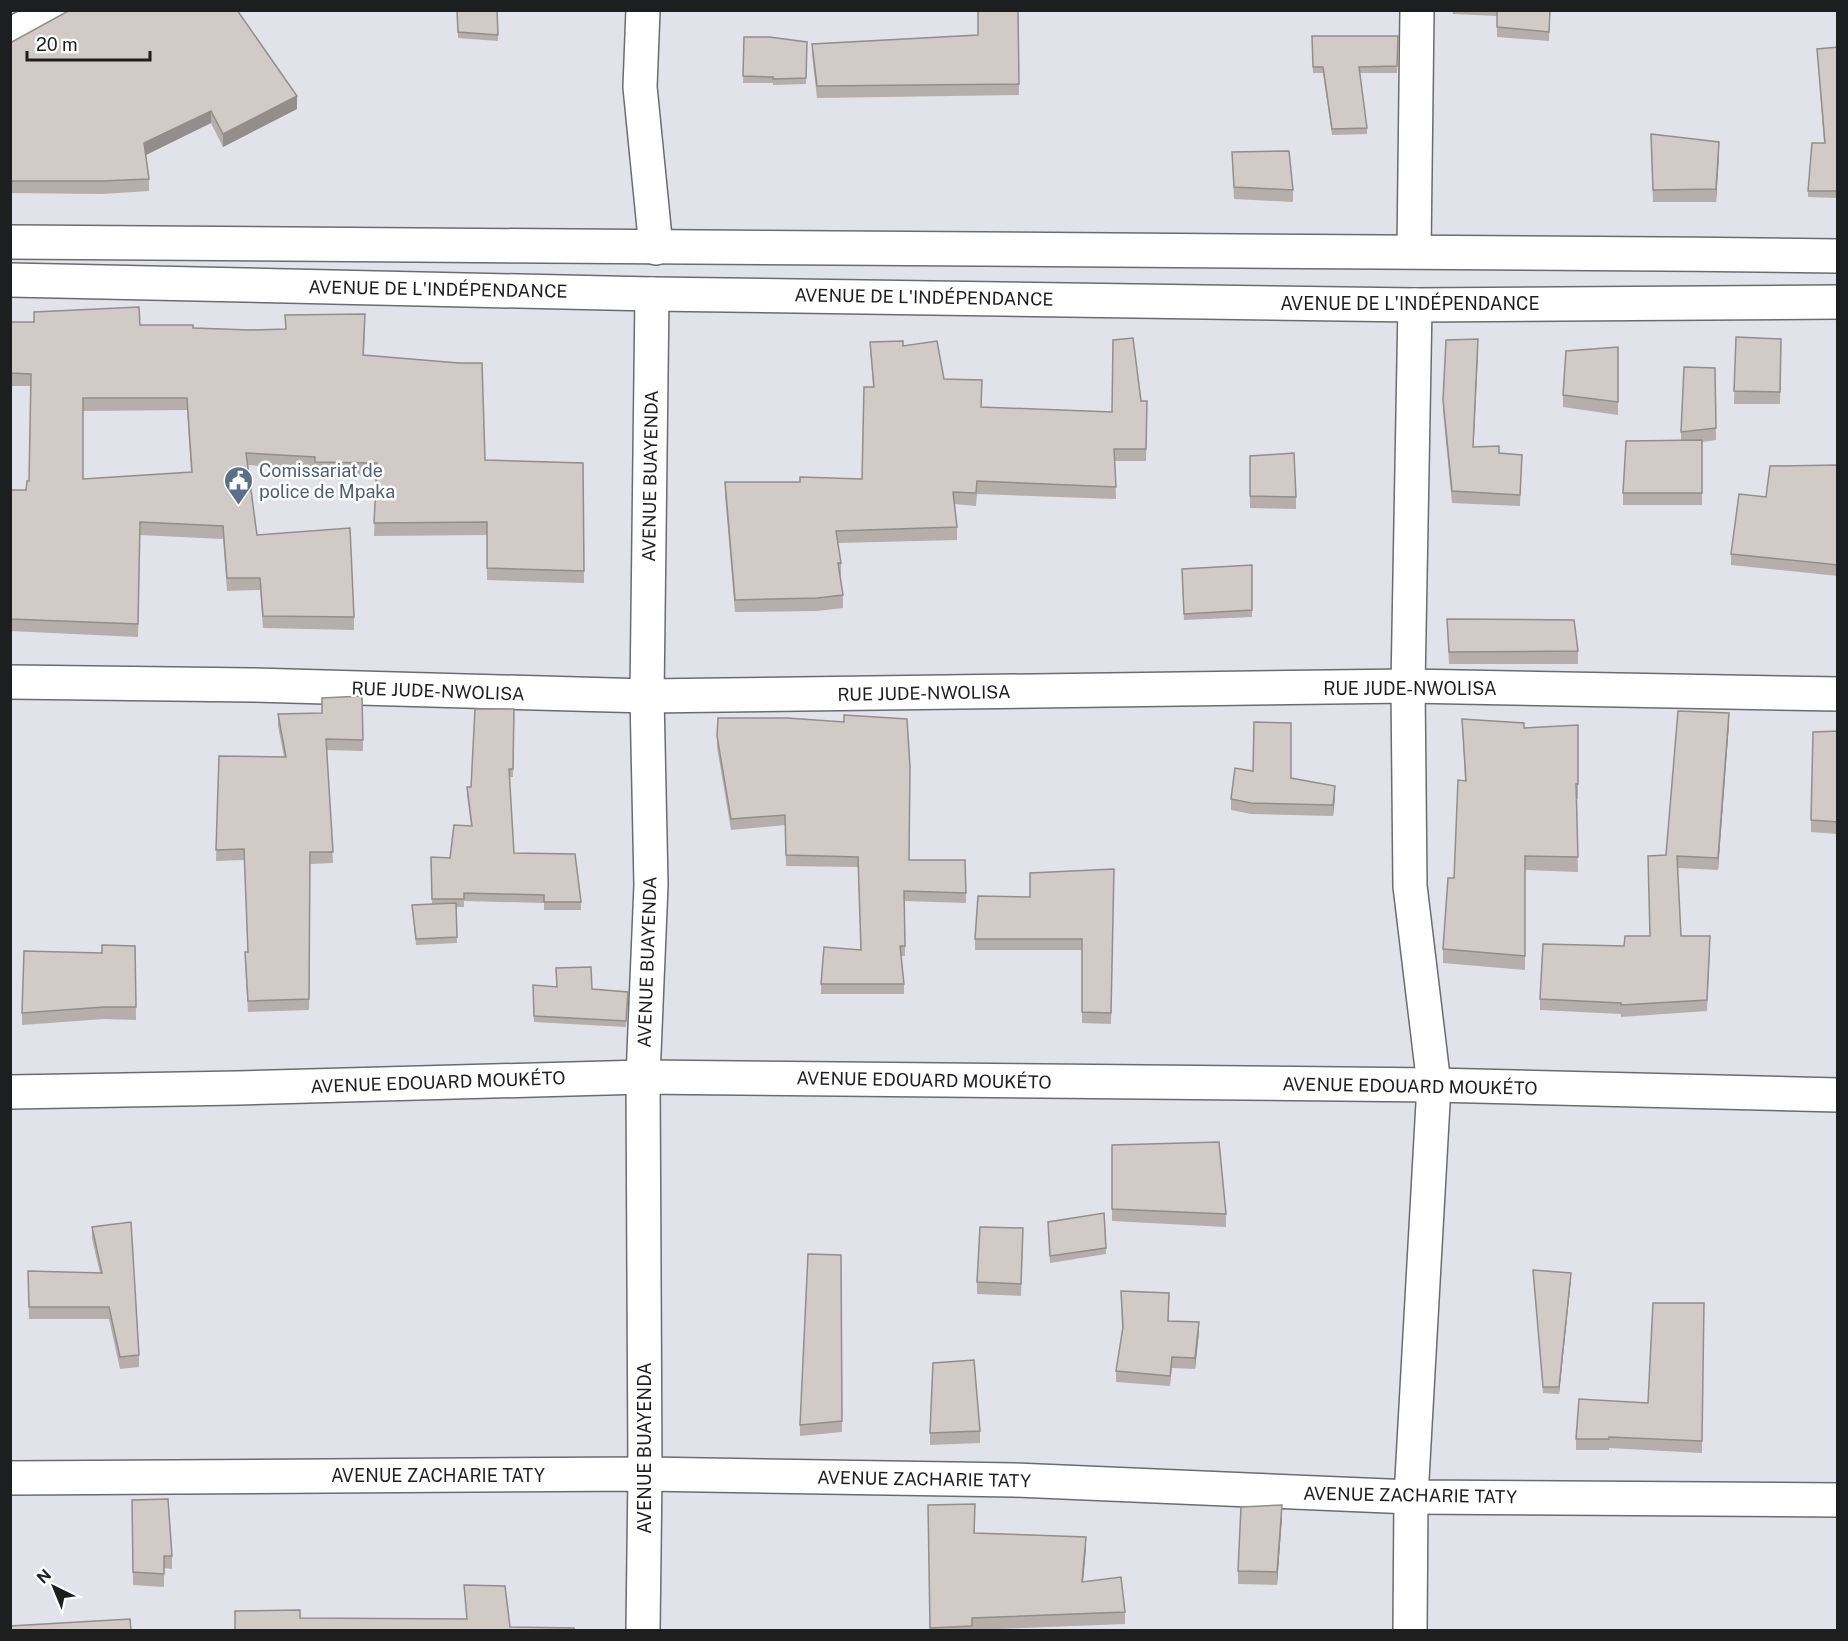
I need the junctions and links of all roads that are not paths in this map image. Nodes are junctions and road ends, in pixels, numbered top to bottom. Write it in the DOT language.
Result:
graph roads {
  1 [pos="56,10"];
  2 [pos="643,10"];
  3 [pos="1417,10"];
  4 [pos="10,35"];
  5 [pos="10,243"];
  6 [pos="656,248"];
  7 [pos="1414,251"];
  8 [pos="1838,256"];
  9 [pos="10,280"];
  10 [pos="652,294"];
  11 [pos="1838,302"];
  12 [pos="1415,304"];
  13 [pos="10,682"];
  14 [pos="1408,686"];
  15 [pos="1838,694"];
  16 [pos="647,696"];
  17 [pos="643,1077"];
  18 [pos="1434,1085"];
  19 [pos="10,1092"];
  20 [pos="1838,1095"];
  21 [pos="645,1474"];
  22 [pos="10,1478"];
  23 [pos="1411,1497"];
  24 [pos="1838,1500"];
  25 [pos="643,1630"];
  26 [pos="1410,1630"];
  1 -- 4 [label="street"];
  2 -- 6 [label="street"];
  3 -- 7 [label="street"];
  5 -- 6 [label="street"];
  6 -- 7 [label="street"];
  7 -- 8 [label="street"];
  9 -- 10 [label="street, AVENUE DE L'INDÉPENDANCE"];
  10 -- 12 [label="street, AVENUE DE L'INDÉPENDANCE"];
  10 -- 16 [label="street, AVENUE BUAYENDA"];
  11 -- 12 [label="street, AVENUE DE L'INDÉPENDANCE"];
  12 -- 14 [label="street"];
  13 -- 16 [label="street, RUE JUDE-NWOLISA"];
  14 -- 15 [label="street, RUE JUDE-NWOLISA"];
  14 -- 16 [label="street, RUE JUDE-NWOLISA"];
  14 -- 18 [label="street"];
  16 -- 17 [label="street, AVENUE BUAYENDA"];
  17 -- 18 [label="street, AVENUE EDOUARD MOUKÉTO"];
  17 -- 19 [label="street, AVENUE EDOUARD MOUKÉTO"];
  17 -- 21 [label="street, AVENUE BUAYENDA"];
  18 -- 20 [label="street, AVENUE EDOUARD MOUKÉTO"];
  18 -- 23 [label="street"];
  21 -- 22 [label="street, AVENUE ZACHARIE TATY"];
  21 -- 23 [label="street, AVENUE ZACHARIE TATY"];
  21 -- 25 [label="street, AVENUE BUAYENDA"];
  23 -- 24 [label="street, AVENUE ZACHARIE TATY"];
  23 -- 26 [label="street"];
}
